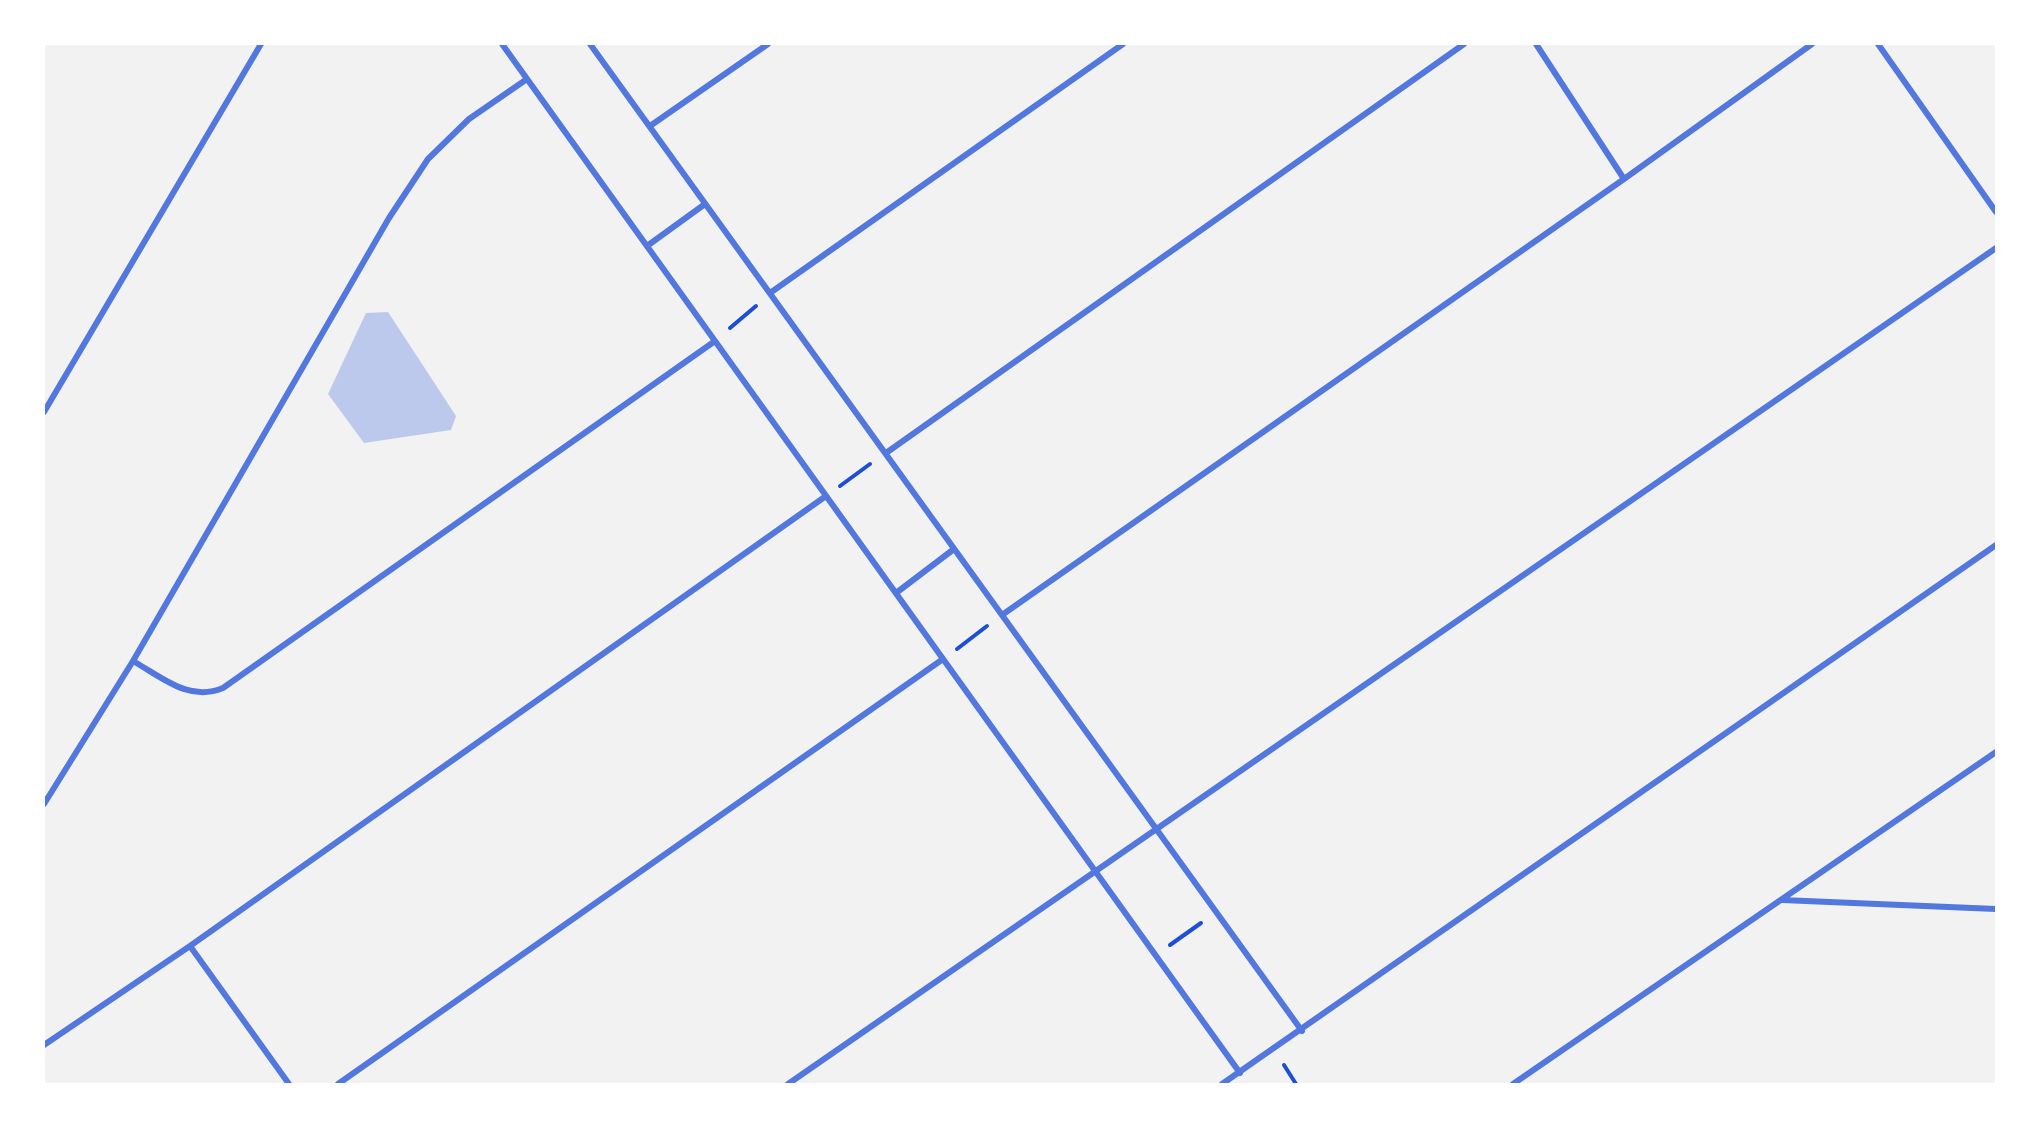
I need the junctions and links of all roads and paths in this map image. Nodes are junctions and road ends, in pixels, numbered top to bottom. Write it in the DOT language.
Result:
graph roads {
  1 [pos="261,44"];
  2 [pos="502,44"];
  3 [pos="590,44"];
  4 [pos="768,44"];
  5 [pos="1123,44"];
  6 [pos="1464,44"];
  7 [pos="1536,44"];
  8 [pos="1812,44"];
  9 [pos="1878,44"];
  10 [pos="527,79"];
  11 [pos="650,126"];
  12 [pos="1624,179"];
  13 [pos="705,204"];
  14 [pos="1996,212"];
  15 [pos="647,246"];
  16 [pos="1996,248"];
  17 [pos="770,293"];
  18 [pos="715,341"];
  19 [pos="44,412"];
  20 [pos="886,453"];
  21 [pos="826,496"];
  22 [pos="1996,544"];
  23 [pos="954,549"];
  24 [pos="896,592"];
  25 [pos="1002,615"];
  26 [pos="943,659"];
  27 [pos="134,661"];
  28 [pos="1996,752"];
  29 [pos="44,804"];
  30 [pos="1157,830"];
  31 [pos="1096,871"];
  32 [pos="1782,900"];
  33 [pos="1996,909"];
  34 [pos="1216,912"];
  35 [pos="190,946"];
  36 [pos="1155,955"];
  37 [pos="1302,1031"];
  38 [pos="44,1045"];
  39 [pos="1275,1050"];
  40 [pos="1240,1072"];
  41 [pos="289,1084"];
  42 [pos="338,1084"];
  43 [pos="788,1084"];
  44 [pos="1222,1084"];
  45 [pos="1296,1084"];
  46 [pos="1513,1084"];
  1 -- 19 [label="street"];
  2 -- 10 [label="street"];
  3 -- 11 [label="street"];
  4 -- 11 [label="street"];
  5 -- 17 [label="street"];
  6 -- 20 [label="street"];
  7 -- 12 [label="street"];
  8 -- 12 [label="street"];
  9 -- 14 [label="street"];
  10 -- 15 [label="street"];
  10 -- 27 [label="street"];
  11 -- 13 [label="street"];
  12 -- 25 [label="street"];
  13 -- 15 [label="street"];
  13 -- 17 [label="street"];
  15 -- 18 [label="street"];
  16 -- 30 [label="street"];
  17 -- 18 [label="path"];
  17 -- 20 [label="street"];
  18 -- 21 [label="street"];
  18 -- 27 [label="street"];
  20 -- 21 [label="path"];
  20 -- 23 [label="street"];
  21 -- 24 [label="street"];
  21 -- 35 [label="street"];
  22 -- 37 [label="street"];
  23 -- 24 [label="street"];
  23 -- 25 [label="street"];
  24 -- 26 [label="street"];
  25 -- 26 [label="path"];
  25 -- 30 [label="street"];
  26 -- 31 [label="street"];
  26 -- 42 [label="street"];
  27 -- 29 [label="street"];
  28 -- 32 [label="street"];
  30 -- 31 [label="street"];
  30 -- 34 [label="street"];
  31 -- 36 [label="street"];
  31 -- 43 [label="street"];
  32 -- 33 [label="street"];
  32 -- 46 [label="street"];
  34 -- 36 [label="path"];
  34 -- 37 [label="street"];
  35 -- 38 [label="street"];
  35 -- 41 [label="street"];
  36 -- 40 [label="street"];
  37 -- 39 [label="street"];
  39 -- 40 [label="street"];
  39 -- 45 [label="path"];
  40 -- 44 [label="street"];
}
